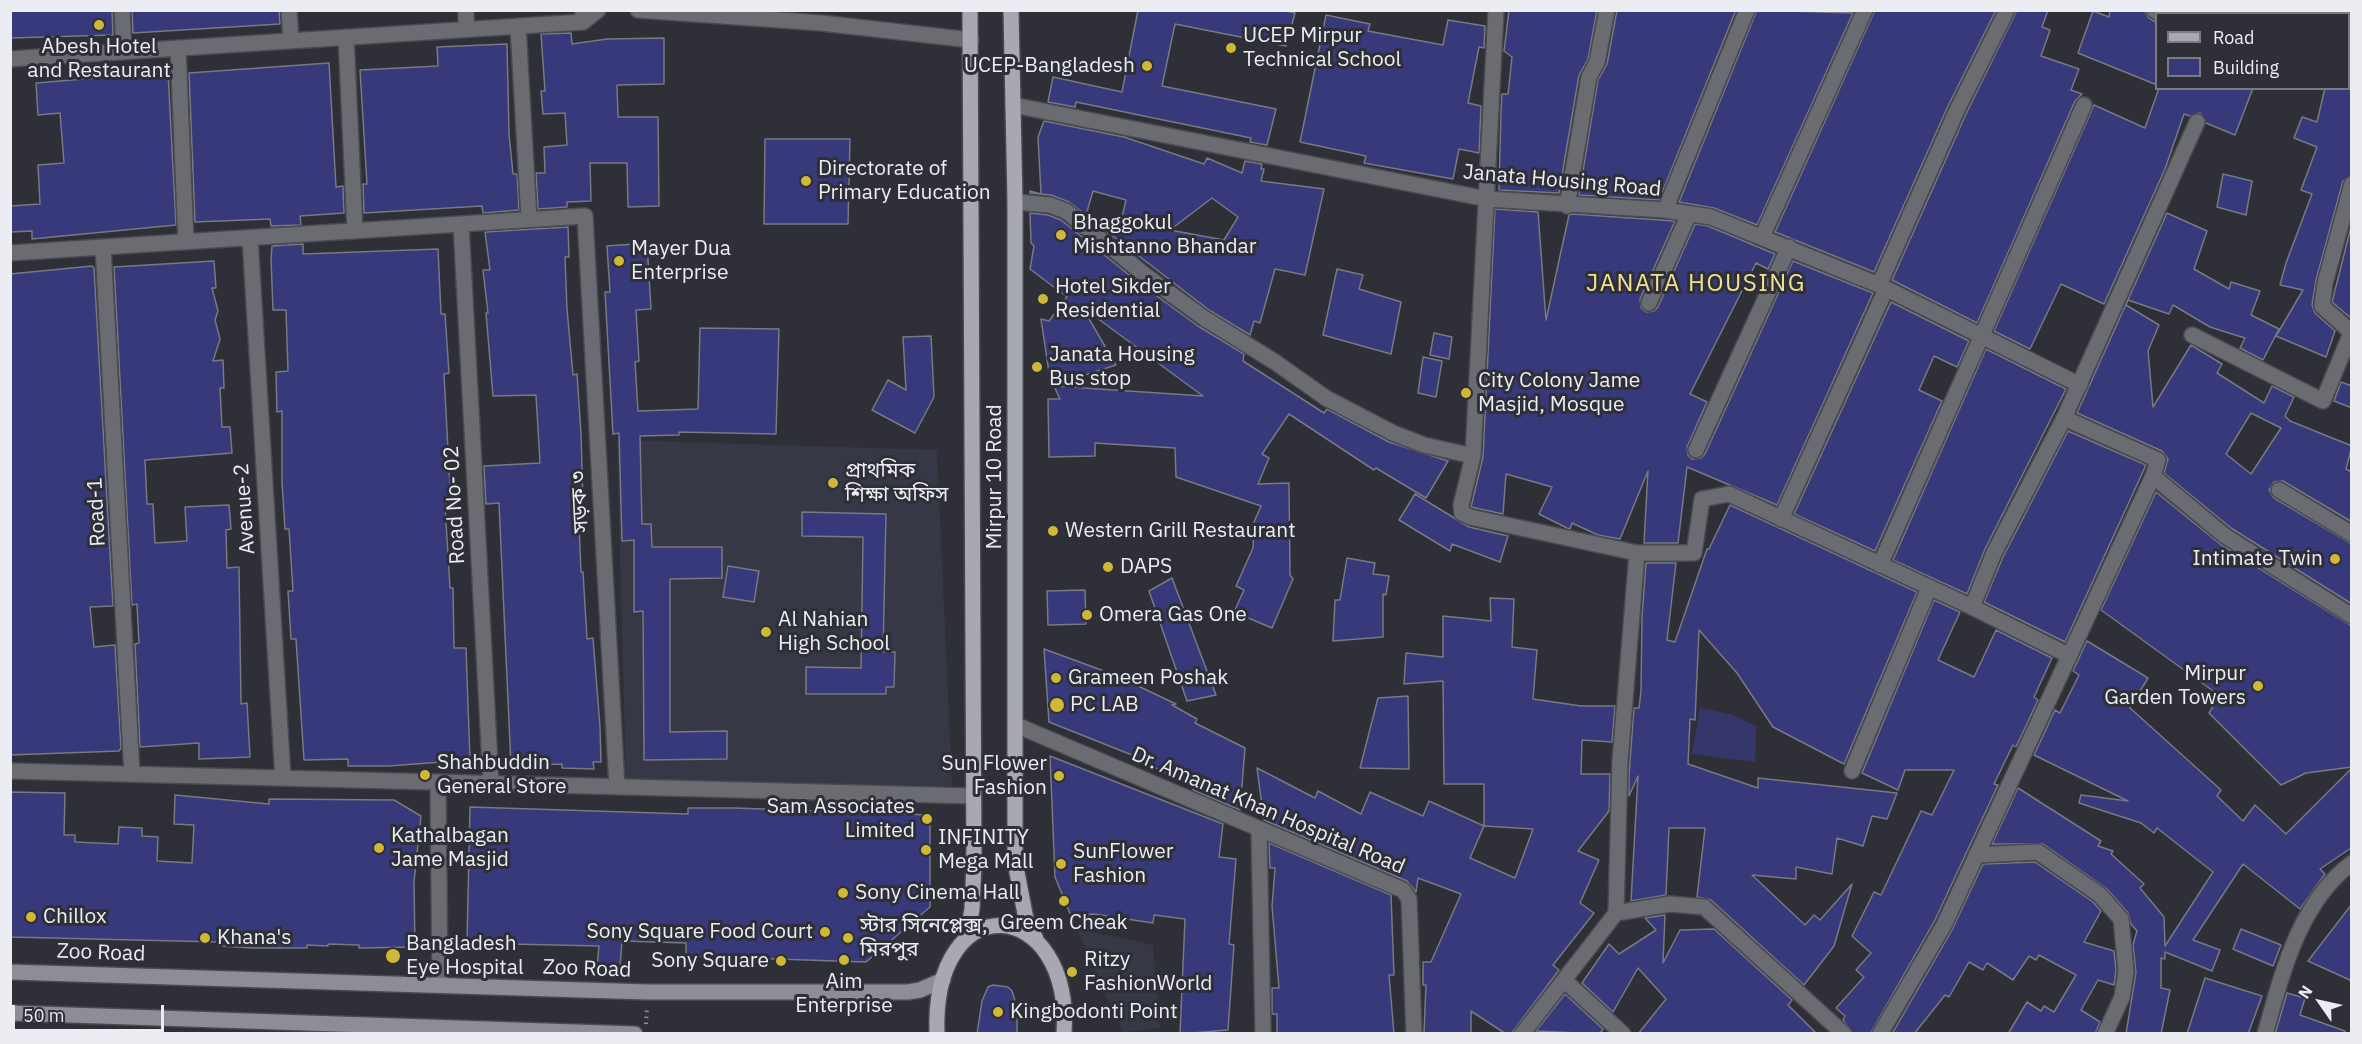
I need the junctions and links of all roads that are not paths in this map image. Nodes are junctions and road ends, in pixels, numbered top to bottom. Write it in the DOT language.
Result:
graph roads {
  1 [pos="122,10"];
  2 [pos="289,10"];
  3 [pos="466,10"];
  4 [pos="598,10"];
  5 [pos="638,10"];
  6 [pos="970,10"];
  7 [pos="1011,10"];
  8 [pos="1497,10"];
  9 [pos="1607,10"];
  10 [pos="1747,10"];
  11 [pos="1865,10"];
  12 [pos="2007,10"];
  13 [pos="583,16"];
  14 [pos="518,26"];
  15 [pos="466,29"];
  16 [pos="346,37"];
  17 [pos="971,40"];
  18 [pos="291,41"];
  19 [pos="178,48"];
  20 [pos="124,52"];
  21 [pos="10,59"];
  22 [pos="1013,105"];
  23 [pos="2084,105"];
  24 [pos="2197,122"];
  25 [pos="2352,184"];
  26 [pos="1487,199"];
  27 [pos="1015,202"];
  28 [pos="1567,206"];
  29 [pos="1665,210"];
  30 [pos="1689,214"];
  31 [pos="530,219"];
  32 [pos="461,224"];
  33 [pos="355,231"];
  34 [pos="1761,237"];
  35 [pos="250,238"];
  36 [pos="186,242"];
  37 [pos="103,247"];
  38 [pos="1790,247"];
  39 [pos="10,253"];
  40 [pos="1883,287"];
  41 [pos="1650,303"];
  42 [pos="2351,333"];
  43 [pos="1983,335"];
  44 [pos="2192,335"];
  45 [pos="2080,385"];
  46 [pos="2064,418"];
  47 [pos="1696,450"];
  48 [pos="1473,456"];
  49 [pos="2153,476"];
  50 [pos="2279,490"];
  51 [pos="1781,519"];
  52 [pos="2352,534"];
  53 [pos="1637,553"];
  54 [pos="1880,565"];
  55 [pos="1929,588"];
  56 [pos="1972,608"];
  57 [pos="2352,616"];
  58 [pos="2068,656"];
  59 [pos="1016,725"];
  60 [pos="10,771"];
  61 [pos="1852,771"];
  62 [pos="132,774"];
  63 [pos="283,778"];
  64 [pos="438,782"];
  65 [pos="491,783"];
  66 [pos="617,787"];
  67 [pos="973,796"];
  68 [pos="1259,831"];
  69 [pos="1976,855"];
  70 [pos="2352,863"];
  71 [pos="1616,914"];
  72 [pos="967,936"];
  73 [pos="1036,939"];
  74 [pos="10,972"];
  75 [pos="943,980"];
  76 [pos="1564,980"];
  77 [pos="440,985"];
  78 [pos="10,1013"];
  79 [pos="539,1032"];
  80 [pos="635,1034"];
  81 [pos="937,1034"];
  82 [pos="1064,1034"];
  83 [pos="1263,1034"];
  84 [pos="1414,1034"];
  85 [pos="1522,1034"];
  86 [pos="1623,1034"];
  87 [pos="1844,1034"];
  88 [pos="1880,1034"];
  89 [pos="2105,1034"];
  90 [pos="2265,1034"];
  1 -- 20 [label="street"];
  2 -- 18 [label="street"];
  3 -- 15 [label="street"];
  4 -- 13 [label="street"];
  5 -- 17 [label="street"];
  6 -- 17 [label="main road, Mirpur 10 Road"];
  7 -- 22 [label="main road, Mirpur 10 Road"];
  8 -- 26 [label="street"];
  9 -- 28 [label="street"];
  10 -- 29 [label="street"];
  11 -- 34 [label="street"];
  12 -- 40 [label="street"];
  13 -- 14 [label="street"];
  14 -- 15 [label="street"];
  14 -- 31 [label="street"];
  15 -- 16 [label="street"];
  16 -- 18 [label="street"];
  16 -- 33 [label="street"];
  17 -- 67 [label="main road, Mirpur 10 Road"];
  18 -- 19 [label="street"];
  19 -- 20 [label="street"];
  19 -- 36 [label="street"];
  20 -- 21 [label="street"];
  22 -- 26 [label="street, Janata Housing Road"];
  22 -- 27 [label="main road, Mirpur 10 Road"];
  23 -- 43 [label="street"];
  24 -- 45 [label="street"];
  25 -- 42 [label="street"];
  26 -- 28 [label="street, Janata Housing Road"];
  26 -- 48 [label="street"];
  27 -- 48 [label="street"];
  27 -- 59 [label="main road, Mirpur 10 Road"];
  28 -- 29 [label="street, Janata Housing Road"];
  29 -- 30 [label="street, Janata Housing Road"];
  30 -- 34 [label="street, Janata Housing Road"];
  30 -- 41 [label="street"];
  31 -- 32 [label="street"];
  31 -- 66 [label="street, সড়ক ৩"];
  32 -- 33 [label="street"];
  32 -- 65 [label="street, Road No- 02"];
  33 -- 35 [label="street"];
  34 -- 38 [label="street, Janata Housing Road"];
  35 -- 36 [label="street"];
  35 -- 63 [label="street, Avenue-2"];
  36 -- 37 [label="street"];
  37 -- 39 [label="street"];
  37 -- 62 [label="street, Road-1"];
  38 -- 40 [label="street, Janata Housing Road"];
  38 -- 47 [label="street"];
  40 -- 43 [label="street, Janata Housing Road"];
  40 -- 51 [label="street"];
  42 -- 44 [label="street"];
  43 -- 45 [label="street, Janata Housing Road"];
  43 -- 54 [label="street"];
  45 -- 46 [label="street"];
  46 -- 49 [label="street"];
  46 -- 56 [label="street"];
  48 -- 53 [label="street"];
  49 -- 57 [label="street"];
  49 -- 58 [label="street"];
  50 -- 52 [label="street"];
  51 -- 53 [label="street"];
  51 -- 54 [label="street"];
  53 -- 71 [label="street"];
  54 -- 55 [label="street"];
  55 -- 56 [label="street"];
  55 -- 61 [label="street"];
  56 -- 58 [label="street"];
  58 -- 69 [label="street"];
  59 -- 68 [label="street, Dr. Amanat Khan Hospital Road"];
  59 -- 73 [label="main road, Mirpur 10 Road"];
  60 -- 62 [label="street"];
  62 -- 63 [label="street"];
  63 -- 64 [label="street"];
  64 -- 65 [label="street"];
  64 -- 77 [label="street"];
  65 -- 66 [label="street"];
  66 -- 67 [label="street"];
  67 -- 72 [label="main road, Mirpur 10 Road"];
  68 -- 83 [label="street"];
  68 -- 84 [label="street, Dr. Amanat Khan Hospital Road"];
  69 -- 88 [label="street"];
  69 -- 89 [label="street"];
  70 -- 90 [label="street"];
  71 -- 76 [label="street"];
  71 -- 87 [label="street"];
  72 -- 73 [label="main road"];
  72 -- 75 [label="main road"];
  73 -- 82 [label="main road, Mirpur 10 Road"];
  74 -- 77 [label="main road, Zoo Road"];
  75 -- 77 [label="main road, Zoo Road"];
  75 -- 81 [label="main road"];
  76 -- 85 [label="street"];
  76 -- 86 [label="street"];
  78 -- 79 [label="main road"];
  79 -- 80 [label="main road"];
}
